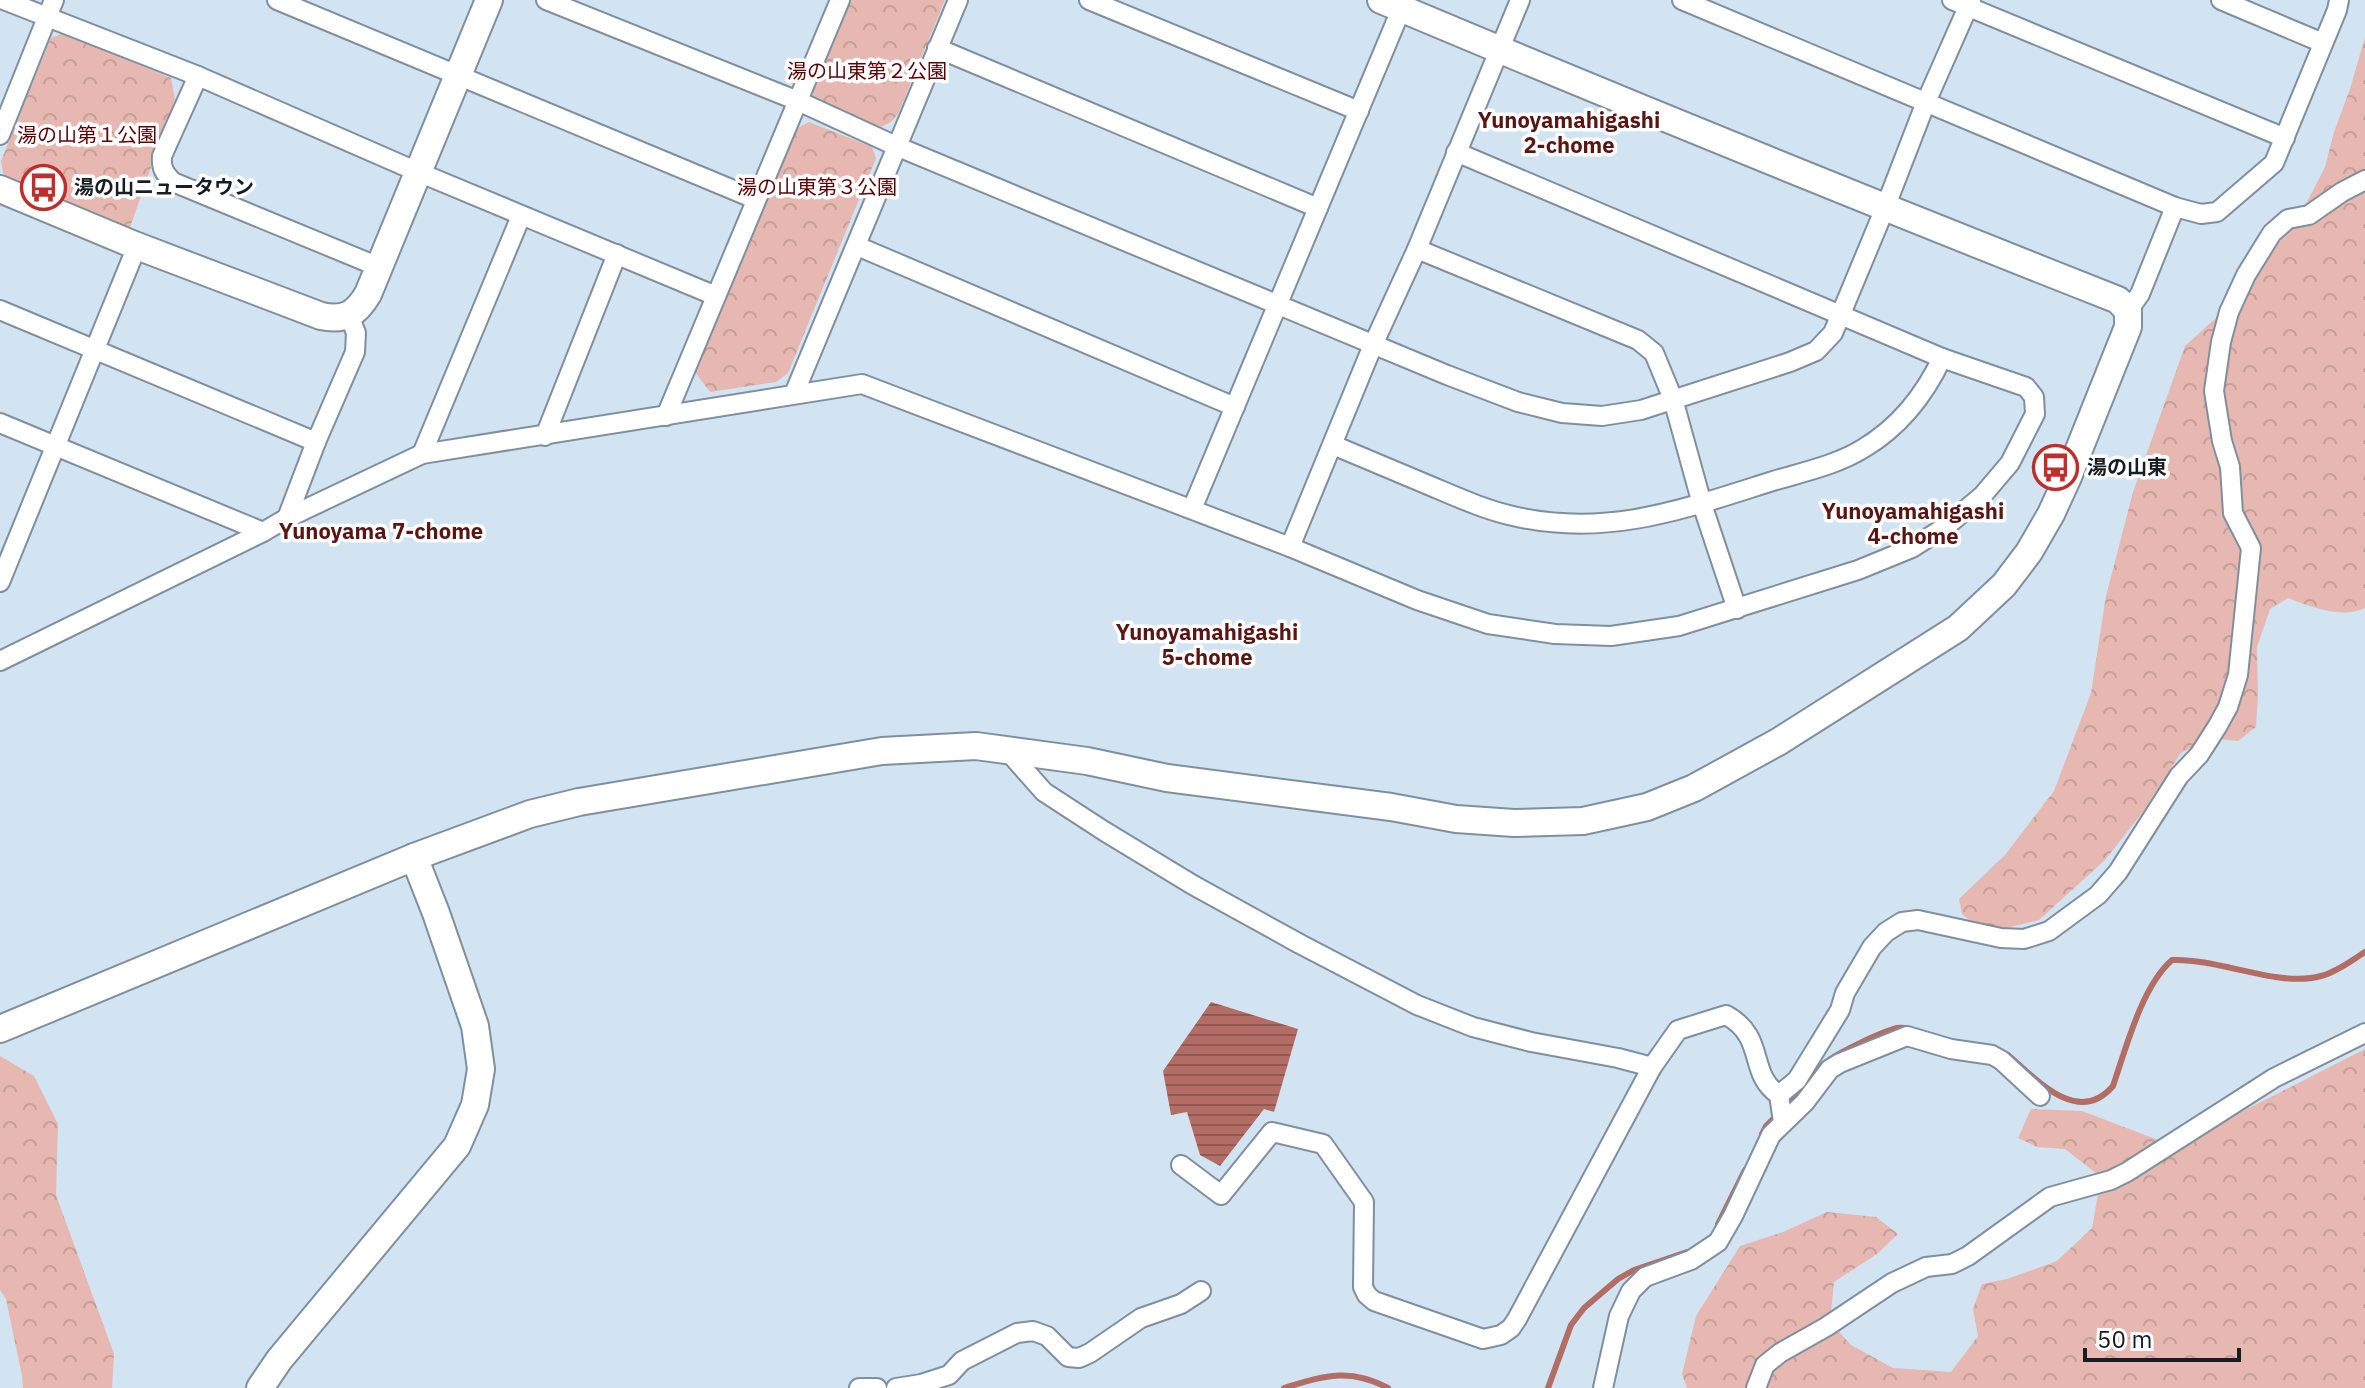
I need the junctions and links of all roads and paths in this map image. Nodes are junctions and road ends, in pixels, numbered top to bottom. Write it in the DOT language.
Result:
graph roads {
  1 [pos="4,0"];
  2 [pos="54,0"];
  3 [pos="277,0"];
  4 [pos="489,0"];
  5 [pos="546,0"];
  6 [pos="958,0"];
  7 [pos="1089,0"];
  8 [pos="1520,0"];
  9 [pos="1682,0"];
  10 [pos="2221,0"];
  11 [pos="2339,0"];
  12 [pos="836,1"];
  13 [pos="1964,2"];
  14 [pos="1396,3"];
  15 [pos="47,18"];
  16 [pos="2323,43"];
  17 [pos="937,48"];
  18 [pos="1499,50"];
  19 [pos="458,74"];
  20 [pos="198,76"];
  21 [pos="798,101"];
  22 [pos="1926,102"];
  23 [pos="4,111"];
  24 [pos="1359,111"];
  25 [pos="0,135"];
  26 [pos="2285,138"];
  27 [pos="896,146"];
  28 [pos="1456,152"];
  29 [pos="418,172"];
  30 [pos="2365,180"];
  31 [pos="0,189"];
  32 [pos="755,199"];
  33 [pos="2175,207"];
  34 [pos="1318,208"];
  35 [pos="1885,208"];
  36 [pos="521,216"];
  37 [pos="137,246"];
  38 [pos="857,246"];
  39 [pos="1417,249"];
  40 [pos="617,254"];
  41 [pos="379,267"];
  42 [pos="716,296"];
  43 [pos="1278,306"];
  44 [pos="0,310"];
  45 [pos="2128,311"];
  46 [pos="1841,314"];
  47 [pos="349,315"];
  48 [pos="1373,345"];
  49 [pos="94,349"];
  50 [pos="1942,358"];
  51 [pos="794,394"];
  52 [pos="1673,399"];
  53 [pos="1235,407"];
  54 [pos="666,416"];
  55 [pos="0,423"];
  56 [pos="545,436"];
  57 [pos="316,442"];
  58 [pos="1333,445"];
  59 [pos="54,446"];
  60 [pos="422,454"];
  61 [pos="1702,504"];
  62 [pos="1192,509"];
  63 [pos="287,518"];
  64 [pos="263,532"];
  65 [pos="8,540"];
  66 [pos="1290,547"];
  67 [pos="0,582"];
  68 [pos="1737,609"];
  69 [pos="0,661"];
  70 [pos="1006,749"];
  71 [pos="414,857"];
  72 [pos="0,1029"];
  73 [pos="2365,1033"];
  74 [pos="1652,1067"];
  75 [pos="1779,1095"];
  76 [pos="2040,1096"];
  77 [pos="1783,1122"];
  78 [pos="1181,1165"];
  79 [pos="1201,1291"];
  80 [pos="266,1379"];
  81 [pos="242,1388"];
  82 [pos="859,1388"];
  83 [pos="877,1388"];
  84 [pos="896,1388"];
  85 [pos="1603,1388"];
  86 [pos="1756,1388"];
  1 -- 15 [label="street"];
  2 -- 15 [label="street"];
  3 -- 19 [label="street"];
  4 -- 19 [label="street"];
  5 -- 21 [label="street"];
  6 -- 17 [label="street"];
  7 -- 24 [label="street"];
  8 -- 18 [label="street"];
  9 -- 22 [label="street"];
  10 -- 16 [label="street"];
  11 -- 16 [label="street"];
  12 -- 21 [label="street"];
  13 -- 22 [label="street"];
  13 -- 26 [label="street"];
  14 -- 18 [label="street"];
  14 -- 24 [label="street"];
  15 -- 20 [label="street"];
  15 -- 23 [label="street"];
  16 -- 26 [label="street"];
  17 -- 27 [label="street"];
  17 -- 34 [label="street"];
  18 -- 28 [label="street"];
  18 -- 35 [label="street"];
  19 -- 29 [label="street"];
  19 -- 32 [label="street"];
  20 -- 29 [label="street"];
  20 -- 41 [label="street"];
  21 -- 27 [label="street"];
  21 -- 32 [label="street"];
  22 -- 33 [label="street"];
  22 -- 35 [label="street"];
  23 -- 25 [label="street"];
  24 -- 34 [label="street"];
  26 -- 33 [label="street"];
  27 -- 38 [label="street"];
  27 -- 43 [label="street"];
  28 -- 39 [label="street"];
  28 -- 46 [label="street"];
  29 -- 36 [label="street"];
  29 -- 41 [label="street"];
  30 -- 75 [label="street"];
  31 -- 37 [label="street"];
  32 -- 42 [label="street"];
  33 -- 45 [label="street"];
  34 -- 43 [label="street"];
  35 -- 45 [label="street"];
  35 -- 46 [label="street"];
  36 -- 40 [label="street"];
  36 -- 60 [label="street"];
  37 -- 47 [label="street"];
  37 -- 49 [label="street"];
  38 -- 51 [label="street"];
  38 -- 53 [label="street"];
  39 -- 48 [label="street"];
  39 -- 52 [label="street"];
  40 -- 42 [label="street"];
  40 -- 56 [label="street"];
  41 -- 47 [label="street"];
  42 -- 54 [label="street"];
  43 -- 48 [label="street"];
  43 -- 53 [label="street"];
  44 -- 49 [label="street"];
  45 -- 70 [label="street"];
  46 -- 50 [label="street"];
  46 -- 52 [label="street"];
  47 -- 57 [label="street"];
  48 -- 52 [label="street"];
  48 -- 58 [label="street"];
  49 -- 57 [label="street"];
  49 -- 59 [label="street"];
  50 -- 61 [label="street"];
  50 -- 68 [label="street"];
  51 -- 54 [label="street"];
  51 -- 62 [label="street"];
  52 -- 61 [label="street"];
  53 -- 62 [label="street"];
  54 -- 56 [label="street"];
  55 -- 59 [label="street"];
  56 -- 60 [label="street"];
  57 -- 63 [label="street"];
  58 -- 61 [label="street"];
  58 -- 66 [label="street"];
  59 -- 64 [label="street"];
  59 -- 65 [label="street"];
  60 -- 63 [label="street"];
  61 -- 68 [label="street"];
  62 -- 66 [label="street"];
  63 -- 64 [label="street"];
  64 -- 69 [label="street"];
  65 -- 67 [label="street"];
  66 -- 68 [label="street"];
  70 -- 71 [label="street"];
  70 -- 74 [label="street"];
  71 -- 72 [label="street"];
  71 -- 80 [label="street"];
  73 -- 86 [label="street"];
  74 -- 75 [label="street"];
  74 -- 78 [label="street"];
  75 -- 77 [label="street"];
  76 -- 77 [label="street"];
  77 -- 85 [label="street"];
  79 -- 84 [label="street"];
  80 -- 81 [label="street"];
  82 -- 83 [label="street"];
}
